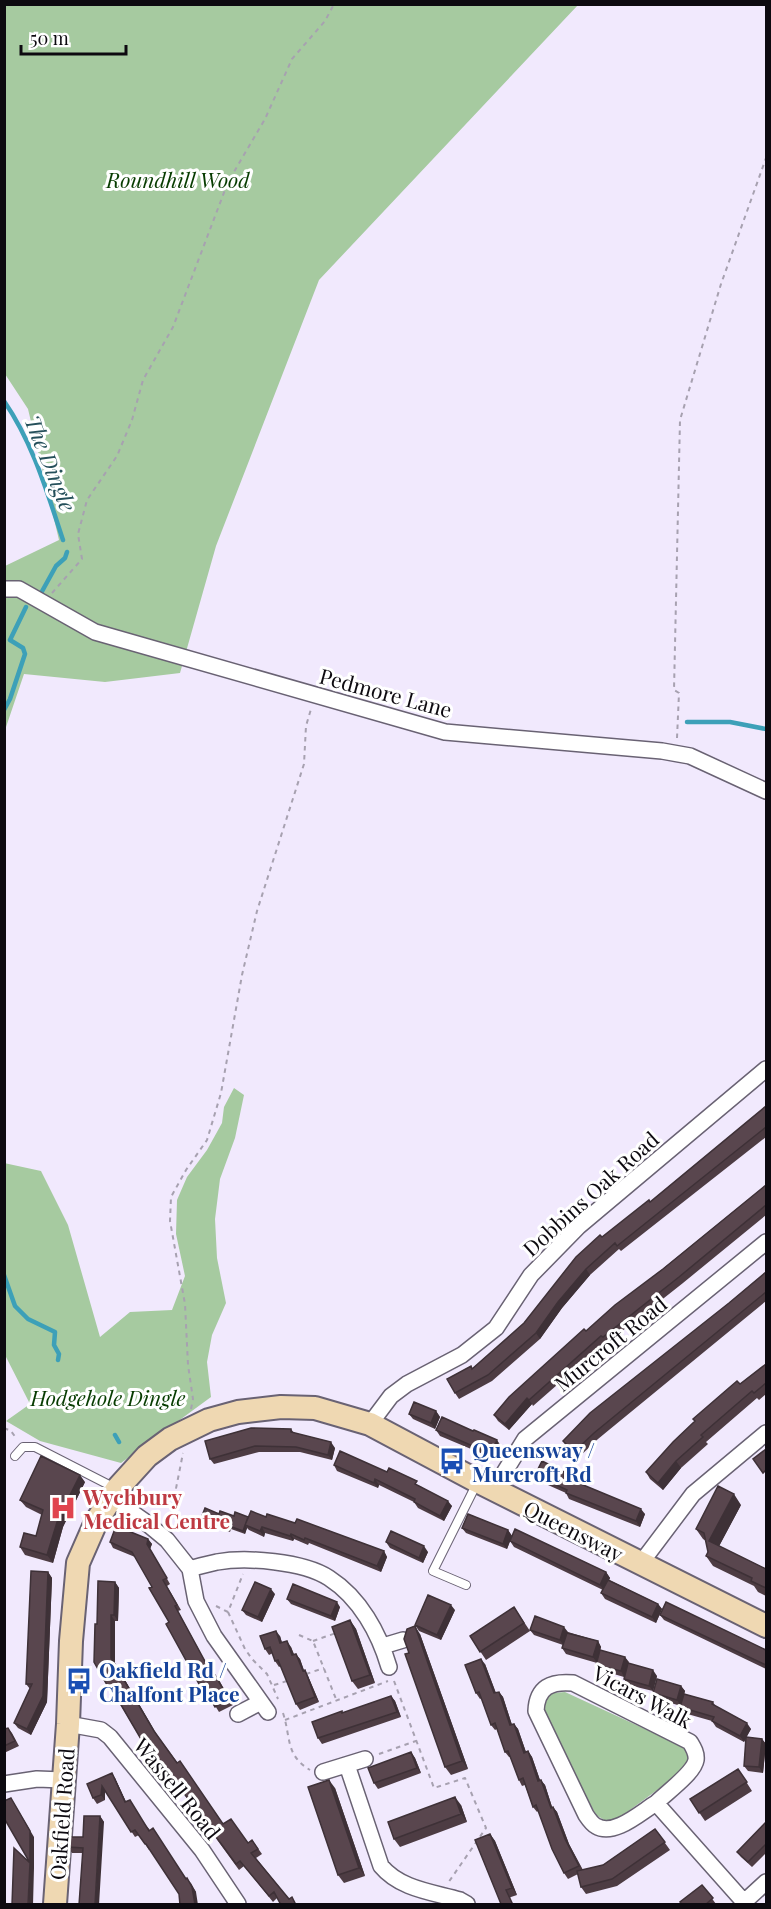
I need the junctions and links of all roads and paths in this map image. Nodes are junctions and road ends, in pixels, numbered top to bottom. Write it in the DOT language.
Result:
graph roads {
  1 [pos="334,4"];
  2 [pos="766,158"];
  3 [pos="4,589"];
  4 [pos="46,604"];
  5 [pos="314,694"];
  6 [pos="676,754"];
  7 [pos="766,791"];
  8 [pos="766,1069"];
  9 [pos="766,1242"];
  10 [pos="370,1424"];
  11 [pos="4,1428"];
  12 [pos="187,1430"];
  13 [pos="766,1433"];
  14 [pos="23,1447"];
  15 [pos="15,1456"];
  16 [pos="485,1485"];
  17 [pos="114,1494"];
  18 [pos="166,1540"];
  19 [pos="248,1560"];
  20 [pos="640,1563"];
  21 [pos="190,1569"];
  22 [pos="466,1585"];
  23 [pos="196,1598"];
  24 [pos="766,1626"];
  25 [pos="336,1633"];
  26 [pos="299,1635"];
  27 [pos="403,1640"];
  28 [pos="313,1641"];
  29 [pos="383,1646"];
  30 [pos="389,1667"];
  31 [pos="324,1668"];
  32 [pos="304,1675"];
  33 [pos="294,1678"];
  34 [pos="273,1685"];
  35 [pos="336,1701"];
  36 [pos="238,1714"];
  37 [pos="285,1720"];
  38 [pos="68,1724"];
  39 [pos="416,1741"];
  40 [pos="365,1759"];
  41 [pos="347,1765"];
  42 [pos="323,1772"];
  43 [pos="63,1780"];
  44 [pos="4,1784"];
  45 [pos="656,1803"];
  46 [pos="766,1882"];
  47 [pos="441,1895"];
  48 [pos="743,1903"];
  49 [pos="55,1905"];
  50 [pos="238,1905"];
  51 [pos="467,1905"];
  1 -- 4 [label="path"];
  2 -- 6 [label="path"];
  3 -- 4 [label="street, Pedmore Lane"];
  4 -- 5 [label="street, Pedmore Lane"];
  5 -- 6 [label="street, Pedmore Lane"];
  5 -- 12 [label="path"];
  6 -- 7 [label="street, Pedmore Lane"];
  8 -- 10 [label="street, Dobbins Oak Road"];
  9 -- 16 [label="street, Murcroft Road"];
  10 -- 12 [label="street, Queensway"];
  10 -- 16 [label="street, Queensway"];
  11 -- 14 [label="path"];
  12 -- 17 [label="street, Queensway"];
  12 -- 18 [label="path"];
  13 -- 20 [label="street"];
  14 -- 15 [label="lane"];
  14 -- 17 [label="lane"];
  16 -- 20 [label="street, Queensway"];
  16 -- 22 [label="lane"];
  17 -- 18 [label="street"];
  17 -- 38 [label="street, Queensway"];
  18 -- 21 [label="street"];
  19 -- 21 [label="street"];
  19 -- 23 [label="path"];
  19 -- 29 [label="street"];
  20 -- 24 [label="street, Queensway"];
  21 -- 23 [label="street"];
  23 -- 36 [label="street"];
  25 -- 28 [label="path"];
  26 -- 28 [label="path"];
  27 -- 29 [label="street"];
  28 -- 31 [label="path"];
  29 -- 30 [label="street"];
  31 -- 32 [label="path"];
  31 -- 35 [label="path"];
  33 -- 34 [label="path"];
  35 -- 37 [label="path"];
  35 -- 39 [label="path"];
  38 -- 43 [label="street, Oakfield Road"];
  38 -- 50 [label="street, Wassell Road"];
  39 -- 40 [label="path"];
  39 -- 47 [label="path"];
  40 -- 41 [label="street"];
  41 -- 42 [label="street"];
  41 -- 47 [label="street"];
  43 -- 44 [label="street"];
  43 -- 49 [label="street, Oakfield Road"];
  45 -- 45 [label="street, Vicars Walk"];
  45 -- 48 [label="street"];
  46 -- 48 [label="street"];
  47 -- 51 [label="street"];
}
